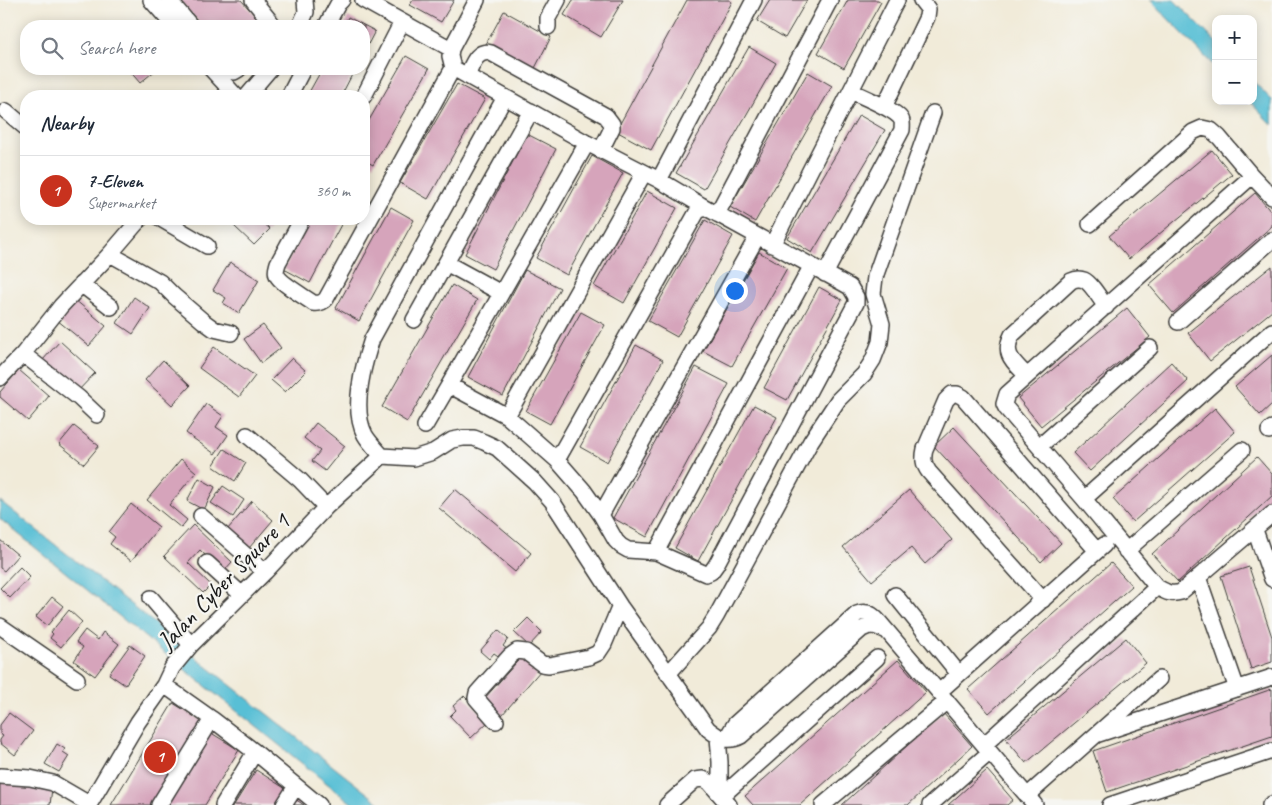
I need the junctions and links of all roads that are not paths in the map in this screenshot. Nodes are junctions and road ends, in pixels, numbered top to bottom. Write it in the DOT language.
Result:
graph roads {
  1 [pos="152,0"];
  2 [pos="169,0"];
  3 [pos="253,0"];
  4 [pos="305,0"];
  5 [pos="342,0"];
  6 [pos="363,0"];
  7 [pos="477,0"];
  8 [pos="558,0"];
  9 [pos="754,0"];
  10 [pos="830,0"];
  11 [pos="897,0"];
  12 [pos="921,0"];
  13 [pos="169,20"];
  14 [pos="186,20"];
  15 [pos="269,20"];
  16 [pos="303,20"];
  17 [pos="329,20"];
  18 [pos="402,22"];
  19 [pos="548,27"];
  20 [pos="451,49"];
  21 [pos="453,68"];
  22 [pos="227,75"];
  23 [pos="265,75"];
  24 [pos="300,75"];
  25 [pos="467,76"];
  26 [pos="233,90"];
  27 [pos="252,90"];
  28 [pos="292,90"];
  29 [pos="367,90"];
  30 [pos="851,91"];
  31 [pos="505,97"];
  32 [pos="884,107"];
  33 [pos="531,111"];
  34 [pos="6,112"];
  35 [pos="934,112"];
  36 [pos="20,123"];
  37 [pos="587,143"];
  38 [pos="601,150"];
  39 [pos="644,173"];
  40 [pos="1252,176"];
  41 [pos="659,180"];
  42 [pos="1272,197"];
  43 [pos="700,205"];
  44 [pos="717,214"];
  45 [pos="370,219"];
  46 [pos="1090,224"];
  47 [pos="133,225"];
  48 [pos="171,225"];
  49 [pos="299,225"];
  50 [pos="367,225"];
  51 [pos="757,237"];
  52 [pos="1272,240"];
  53 [pos="772,245"];
  54 [pos="207,246"];
  55 [pos="110,254"];
  56 [pos="446,263"];
  57 [pos="811,267"];
  58 [pos="825,274"];
  59 [pos="81,284"];
  60 [pos="501,294"];
  61 [pos="111,307"];
  62 [pos="1106,307"];
  63 [pos="414,320"];
  64 [pos="1178,322"];
  65 [pos="1272,330"];
  66 [pos="231,333"];
  67 [pos="1150,348"];
  68 [pos="23,354"];
  69 [pos="1027,376"];
  70 [pos="0,378"];
  71 [pos="449,385"];
  72 [pos="97,415"];
  73 [pos="507,416"];
  74 [pos="426,426"];
  75 [pos="247,435"];
  76 [pos="1040,446"];
  77 [pos="1242,450"];
  78 [pos="382,456"];
  79 [pos="557,460"];
  80 [pos="1084,499"];
  81 [pos="326,507"];
  82 [pos="1272,514"];
  83 [pos="201,516"];
  84 [pos="600,516"];
  85 [pos="1255,530"];
  86 [pos="1114,536"];
  87 [pos="1097,551"];
  88 [pos="1126,551"];
  89 [pos="656,552"];
  90 [pos="207,563"];
  91 [pos="265,572"];
  92 [pos="1198,577"];
  93 [pos="1272,579"];
  94 [pos="1157,587"];
  95 [pos="242,594"];
  96 [pos="895,595"];
  97 [pos="151,598"];
  98 [pos="1042,600"];
  99 [pos="620,606"];
  100 [pos="0,626"];
  101 [pos="189,648"];
  102 [pos="877,658"];
  103 [pos="668,674"];
  104 [pos="958,674"];
  105 [pos="1272,677"];
  106 [pos="1159,679"];
  107 [pos="77,680"];
  108 [pos="164,685"];
  109 [pos="1237,689"];
  110 [pos="943,696"];
  111 [pos="212,719"];
  112 [pos="496,721"];
  113 [pos="1096,735"];
  114 [pos="724,738"];
  115 [pos="987,749"];
  116 [pos="1272,751"];
  117 [pos="255,752"];
  118 [pos="0,776"];
  119 [pos="296,786"];
  120 [pos="724,798"];
  121 [pos="1031,800"];
  122 [pos="89,804"];
  123 [pos="159,805"];
  124 [pos="224,805"];
  125 [pos="284,805"];
  126 [pos="319,805"];
  127 [pos="667,805"];
  128 [pos="823,805"];
  129 [pos="930,805"];
  130 [pos="1110,805"];
  1 -- 13 [label="street"];
  2 -- 14 [label="street"];
  3 -- 15 [label="street"];
  4 -- 16 [label="street"];
  5 -- 17 [label="street"];
  6 -- 18 [label="street"];
  7 -- 20 [label="street"];
  8 -- 19 [label="street"];
  9 -- 41 [label="street"];
  10 -- 44 [label="street"];
  11 -- 30 [label="street"];
  12 -- 32 [label="street"];
  18 -- 20 [label="street"];
  18 -- 29 [label="street"];
  20 -- 21 [label="street"];
  21 -- 25 [label="street"];
  21 -- 45 [label="street"];
  22 -- 26 [label="street"];
  23 -- 27 [label="street"];
  24 -- 28 [label="street"];
  25 -- 31 [label="street"];
  25 -- 38 [label="street"];
  30 -- 32 [label="street"];
  30 -- 53 [label="street"];
  31 -- 33 [label="street"];
  31 -- 78 [label="street"];
  32 -- 58 [label="street"];
  33 -- 37 [label="street"];
  33 -- 56 [label="street"];
  34 -- 36 [label="street"];
  35 -- 103 [label="street"];
  37 -- 38 [label="street"];
  37 -- 60 [label="street"];
  38 -- 39 [label="street"];
  39 -- 41 [label="street"];
  39 -- 73 [label="street"];
  40 -- 42 [label="street"];
  40 -- 46 [label="street"];
  40 -- 62 [label="street"];
  41 -- 43 [label="street"];
  43 -- 44 [label="street"];
  43 -- 79 [label="street"];
  44 -- 51 [label="street"];
  47 -- 55 [label="street"];
  48 -- 54 [label="street"];
  49 -- 50 [label="street"];
  51 -- 53 [label="street"];
  51 -- 84 [label="street"];
  52 -- 64 [label="street"];
  53 -- 57 [label="street"];
  55 -- 59 [label="street"];
  55 -- 66 [label="street"];
  56 -- 60 [label="street"];
  56 -- 63 [label="street"];
  57 -- 58 [label="street"];
  57 -- 89 [label="street"];
  58 -- 89 [label="street"];
  59 -- 61 [label="street"];
  59 -- 68 [label="street"];
  60 -- 71 [label="street"];
  62 -- 69 [label="street"];
  62 -- 69 [label="street"];
  65 -- 80 [label="street"];
  67 -- 76 [label="street"];
  68 -- 70 [label="street"];
  68 -- 72 [label="street"];
  69 -- 76 [label="street"];
  71 -- 73 [label="street"];
  71 -- 74 [label="street"];
  73 -- 79 [label="street"];
  75 -- 81 [label="street"];
  76 -- 80 [label="street"];
  77 -- 88 [label="street"];
  78 -- 81 [label="street, Jalan Cyber Square 1"];
  78 -- 99 [label="street"];
  79 -- 84 [label="street"];
  80 -- 86 [label="street"];
  81 -- 91 [label="street, Jalan Cyber Square 1"];
  82 -- 85 [label="street"];
  83 -- 91 [label="street"];
  84 -- 89 [label="street"];
  85 -- 92 [label="street"];
  85 -- 93 [label="street"];
  86 -- 87 [label="street"];
  86 -- 88 [label="street"];
  87 -- 98 [label="street"];
  87 -- 98 [label="street"];
  88 -- 94 [label="street"];
  90 -- 95 [label="street"];
  91 -- 95 [label="street, Jalan Cyber Square 1"];
  92 -- 94 [label="street"];
  92 -- 109 [label="street"];
  94 -- 115 [label="street"];
  95 -- 101 [label="street, Jalan Cyber Square 1"];
  96 -- 104 [label="street"];
  97 -- 101 [label="street"];
  98 -- 104 [label="street"];
  99 -- 103 [label="street"];
  99 -- 112 [label="street"];
  100 -- 107 [label="street"];
  101 -- 108 [label="street, Jalan Cyber Square 1"];
  102 -- 120 [label="street"];
  103 -- 114 [label="street"];
  104 -- 110 [label="street"];
  105 -- 109 [label="street"];
  106 -- 113 [label="street"];
  108 -- 111 [label="street"];
  108 -- 122 [label="street, Jalan Cyber Square 1"];
  109 -- 113 [label="street"];
  110 -- 114 [label="street"];
  110 -- 115 [label="street"];
  110 -- 128 [label="street"];
  111 -- 117 [label="street"];
  111 -- 123 [label="street"];
  113 -- 121 [label="street"];
  114 -- 120 [label="street"];
  115 -- 121 [label="street"];
  115 -- 129 [label="street"];
  116 -- 130 [label="street"];
  117 -- 119 [label="street"];
  117 -- 124 [label="street"];
  118 -- 122 [label="street"];
  119 -- 125 [label="street"];
  119 -- 126 [label="street"];
  120 -- 127 [label="street"];
}
